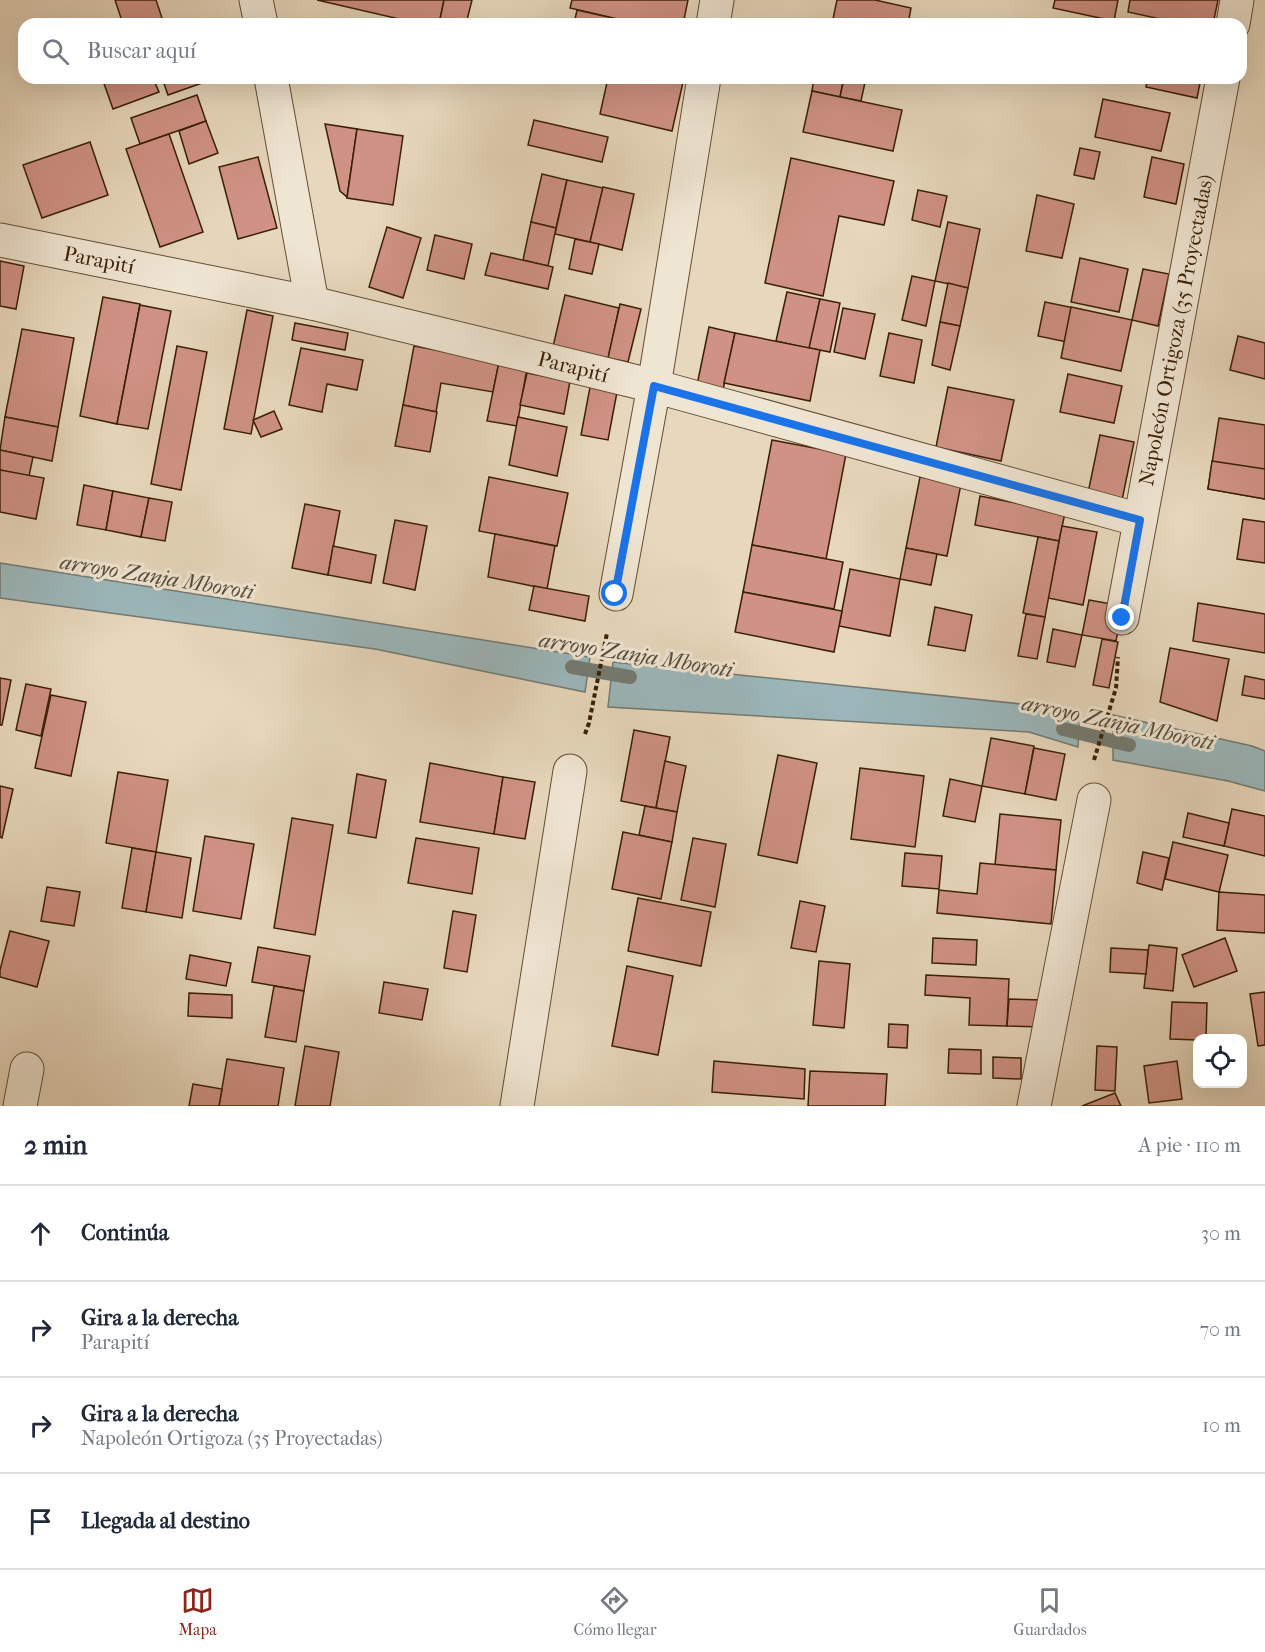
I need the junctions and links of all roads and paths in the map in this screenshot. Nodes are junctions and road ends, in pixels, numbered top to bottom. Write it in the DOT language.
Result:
graph roads {
  1 [pos="256,0"];
  2 [pos="717,0"];
  3 [pos="1237,0"];
  4 [pos="260,18"];
  5 [pos="714,18"];
  6 [pos="1234,18"];
  7 [pos="272,84"];
  8 [pos="703,84"];
  9 [pos="1222,84"];
  10 [pos="0,240"];
  11 [pos="312,303"];
  12 [pos="654,386"];
  13 [pos="1140,520"];
  14 [pos="615,594"];
  15 [pos="1122,618"];
  16 [pos="603,650"];
  17 [pos="1116,688"];
  18 [pos="589,723"];
  19 [pos="1093,763"];
  20 [pos="570,771"];
  21 [pos="1094,800"];
  22 [pos="27,1069"];
  23 [pos="20,1106"];
  24 [pos="517,1106"];
  25 [pos="1034,1106"];
  1 -- 4 [label="street"];
  2 -- 5 [label="street"];
  3 -- 6 [label="street"];
  7 -- 11 [label="street"];
  8 -- 12 [label="street"];
  9 -- 13 [label="street, Napoleón Ortigoza (35 Proyectadas)"];
  10 -- 11 [label="street, Parapití"];
  11 -- 12 [label="street, Parapití"];
  12 -- 13 [label="street, Parapití"];
  12 -- 14 [label="street"];
  13 -- 15 [label="street, Napoleón Ortigoza (35 Proyectadas)"];
  16 -- 18 [label="path"];
  17 -- 19 [label="path"];
  20 -- 24 [label="street"];
  21 -- 25 [label="street"];
  22 -- 23 [label="street"];
}
